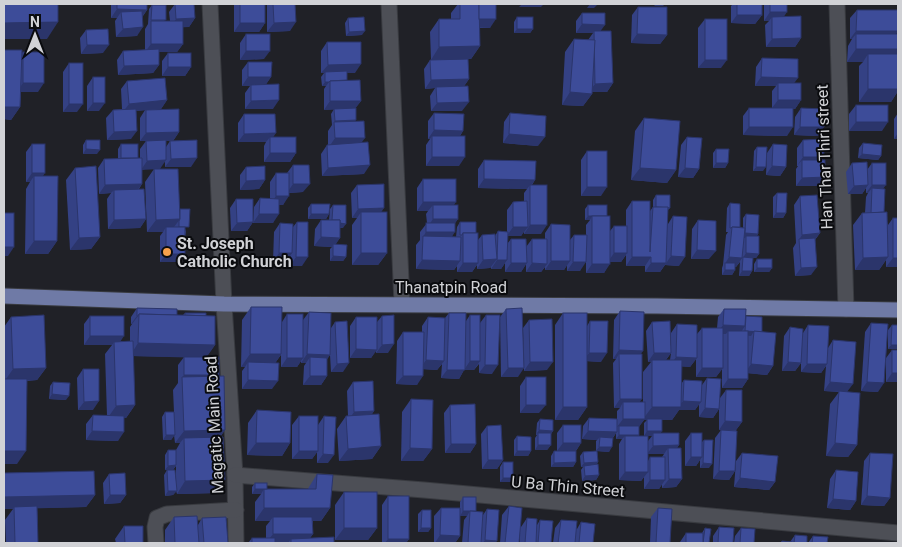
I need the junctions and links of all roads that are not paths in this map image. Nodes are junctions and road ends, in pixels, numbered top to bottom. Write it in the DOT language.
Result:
graph roads {
  1 [pos="210,4"];
  2 [pos="389,4"];
  3 [pos="837,4"];
  4 [pos="4,296"];
  5 [pos="224,304"];
  6 [pos="402,304"];
  7 [pos="846,309"];
  8 [pos="898,310"];
  9 [pos="235,475"];
  10 [pos="236,510"];
  11 [pos="898,534"];
  12 [pos="156,543"];
  13 [pos="236,543"];
  1 -- 5 [label="street, Magatic Main Road"];
  2 -- 6 [label="street"];
  3 -- 7 [label="street, Han Thar Thiri street"];
  4 -- 5 [label="main road, Thanatpin Road"];
  5 -- 6 [label="main road, Thanatpin Road"];
  5 -- 9 [label="street, Magatic Main Road"];
  6 -- 7 [label="main road, Thanatpin Road"];
  7 -- 8 [label="main road, Thanatpin Road"];
  9 -- 10 [label="street, Magatic Main Road"];
  9 -- 11 [label="street, U Ba Thin Street"];
  10 -- 12 [label="street"];
  10 -- 13 [label="street, Magatic Main Road"];
}
